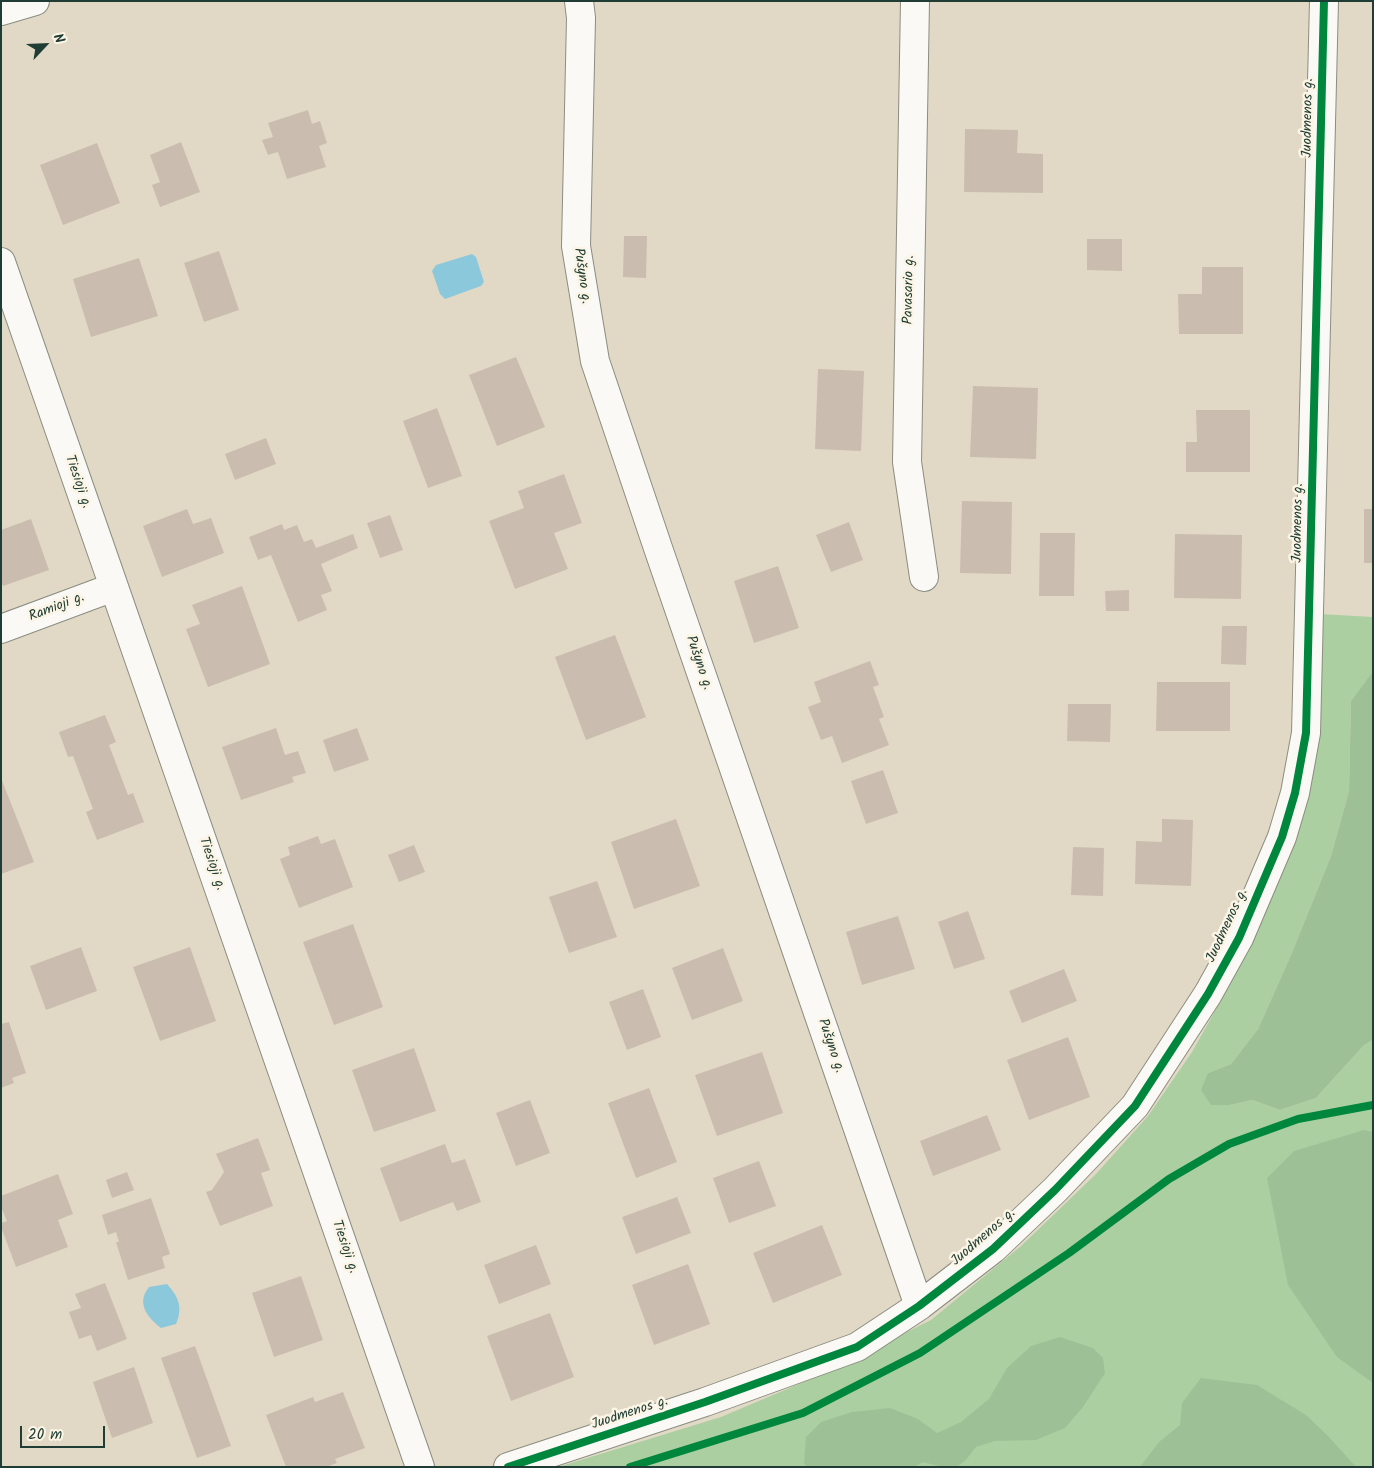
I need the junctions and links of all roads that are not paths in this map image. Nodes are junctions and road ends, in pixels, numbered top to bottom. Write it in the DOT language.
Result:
graph roads {
  1 [pos="35,1"];
  2 [pos="579,1"];
  3 [pos="915,1"];
  4 [pos="1324,1"];
  5 [pos="1,11"];
  6 [pos="1,262"];
  7 [pos="924,577"];
  8 [pos="114,588"];
  9 [pos="1,630"];
  10 [pos="919,1306"];
  11 [pos="420,1467"];
  12 [pos="508,1467"];
  1 -- 5 [label="street"];
  2 -- 10 [label="street, Pušyno g."];
  3 -- 7 [label="street, Pavasario g."];
  4 -- 10 [label="street, Juodmenos g."];
  6 -- 8 [label="street, Tiesioji g."];
  8 -- 9 [label="street, Ramioji g."];
  8 -- 11 [label="street, Tiesioji g."];
  10 -- 12 [label="street, Juodmenos g."];
}
